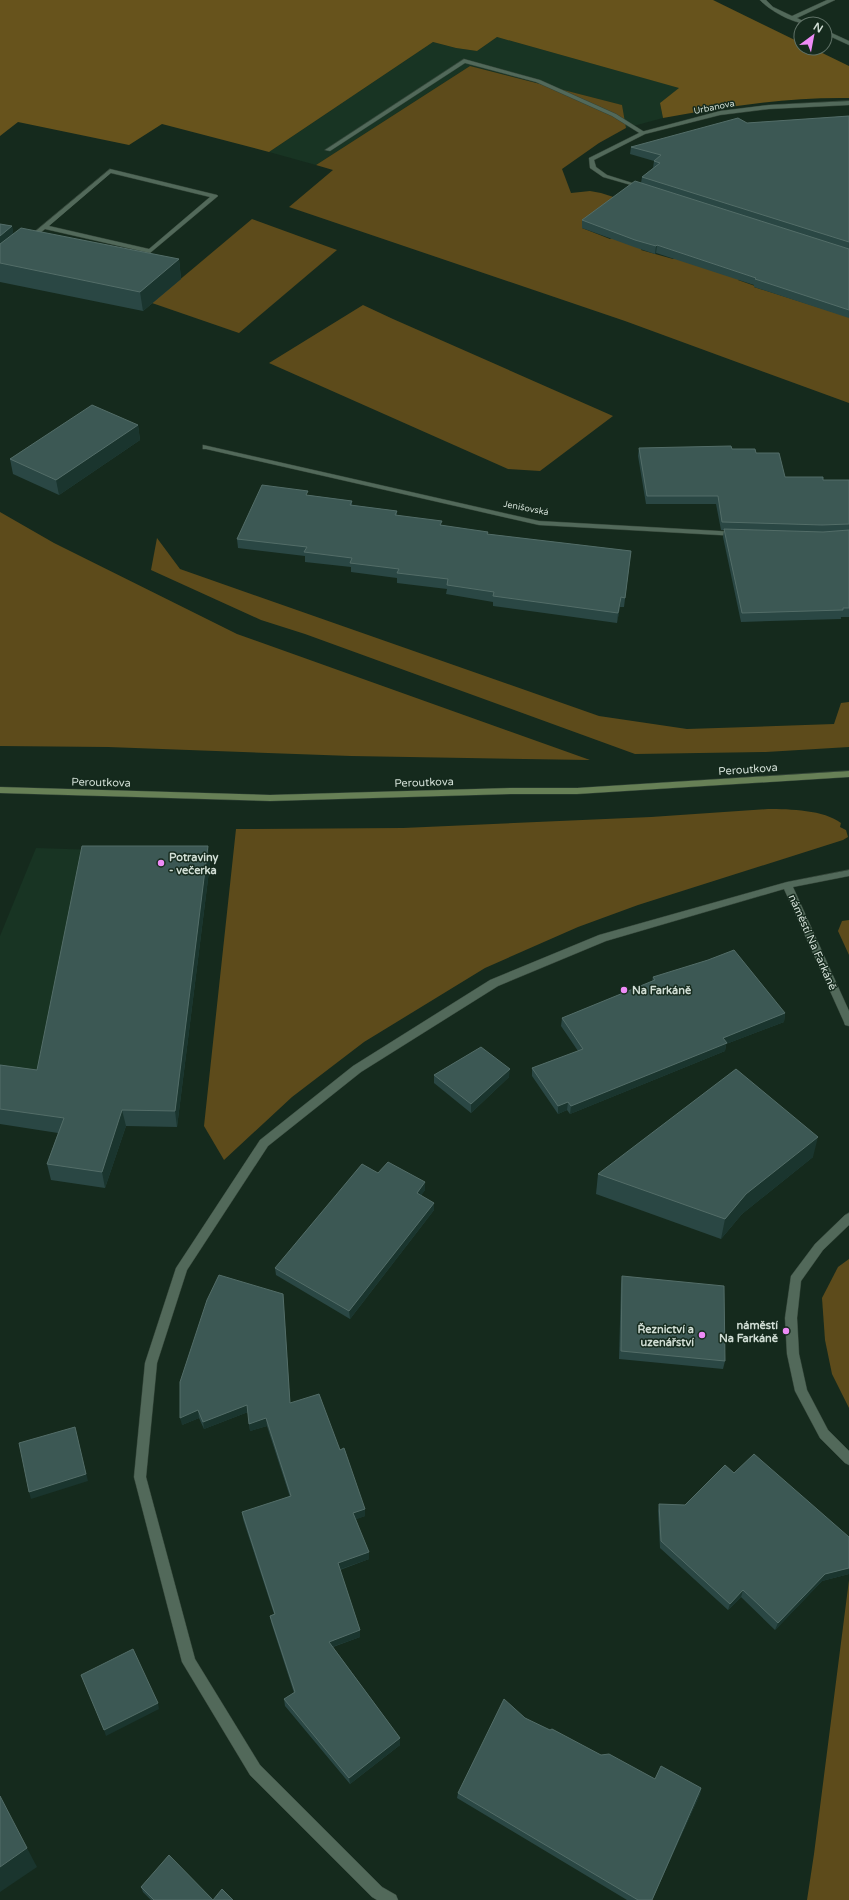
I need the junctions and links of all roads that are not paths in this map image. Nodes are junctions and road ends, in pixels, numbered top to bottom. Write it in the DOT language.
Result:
graph roads {
  1 [pos="763,0"];
  2 [pos="832,0"];
  3 [pos="792,18"];
  4 [pos="833,36"];
  5 [pos="849,43"];
  6 [pos="849,103"];
  7 [pos="643,133"];
  8 [pos="328,150"];
  9 [pos="649,190"];
  10 [pos="44,226"];
  11 [pos="22,245"];
  12 [pos="206,447"];
  13 [pos="743,534"];
  14 [pos="849,774"];
  15 [pos="0,790"];
  16 [pos="849,873"];
  17 [pos="787,885"];
  18 [pos="849,1022"];
  19 [pos="849,1218"];
  20 [pos="849,1459"];
  21 [pos="391,1900"];
  1 -- 3 [label="street"];
  2 -- 3 [label="street"];
  4 -- 5 [label="street"];
  6 -- 7 [label="street, Urbanova"];
  7 -- 8 [label="street"];
  7 -- 9 [label="street, Urbanova"];
  10 -- 10 [label="street"];
  10 -- 11 [label="street"];
  12 -- 13 [label="street, Jenišovská"];
  14 -- 15 [label="street, Peroutkova"];
  16 -- 17 [label="street"];
  17 -- 18 [label="street, náměstí Na Farkáně"];
  17 -- 21 [label="street"];
  19 -- 20 [label="street"];
}
